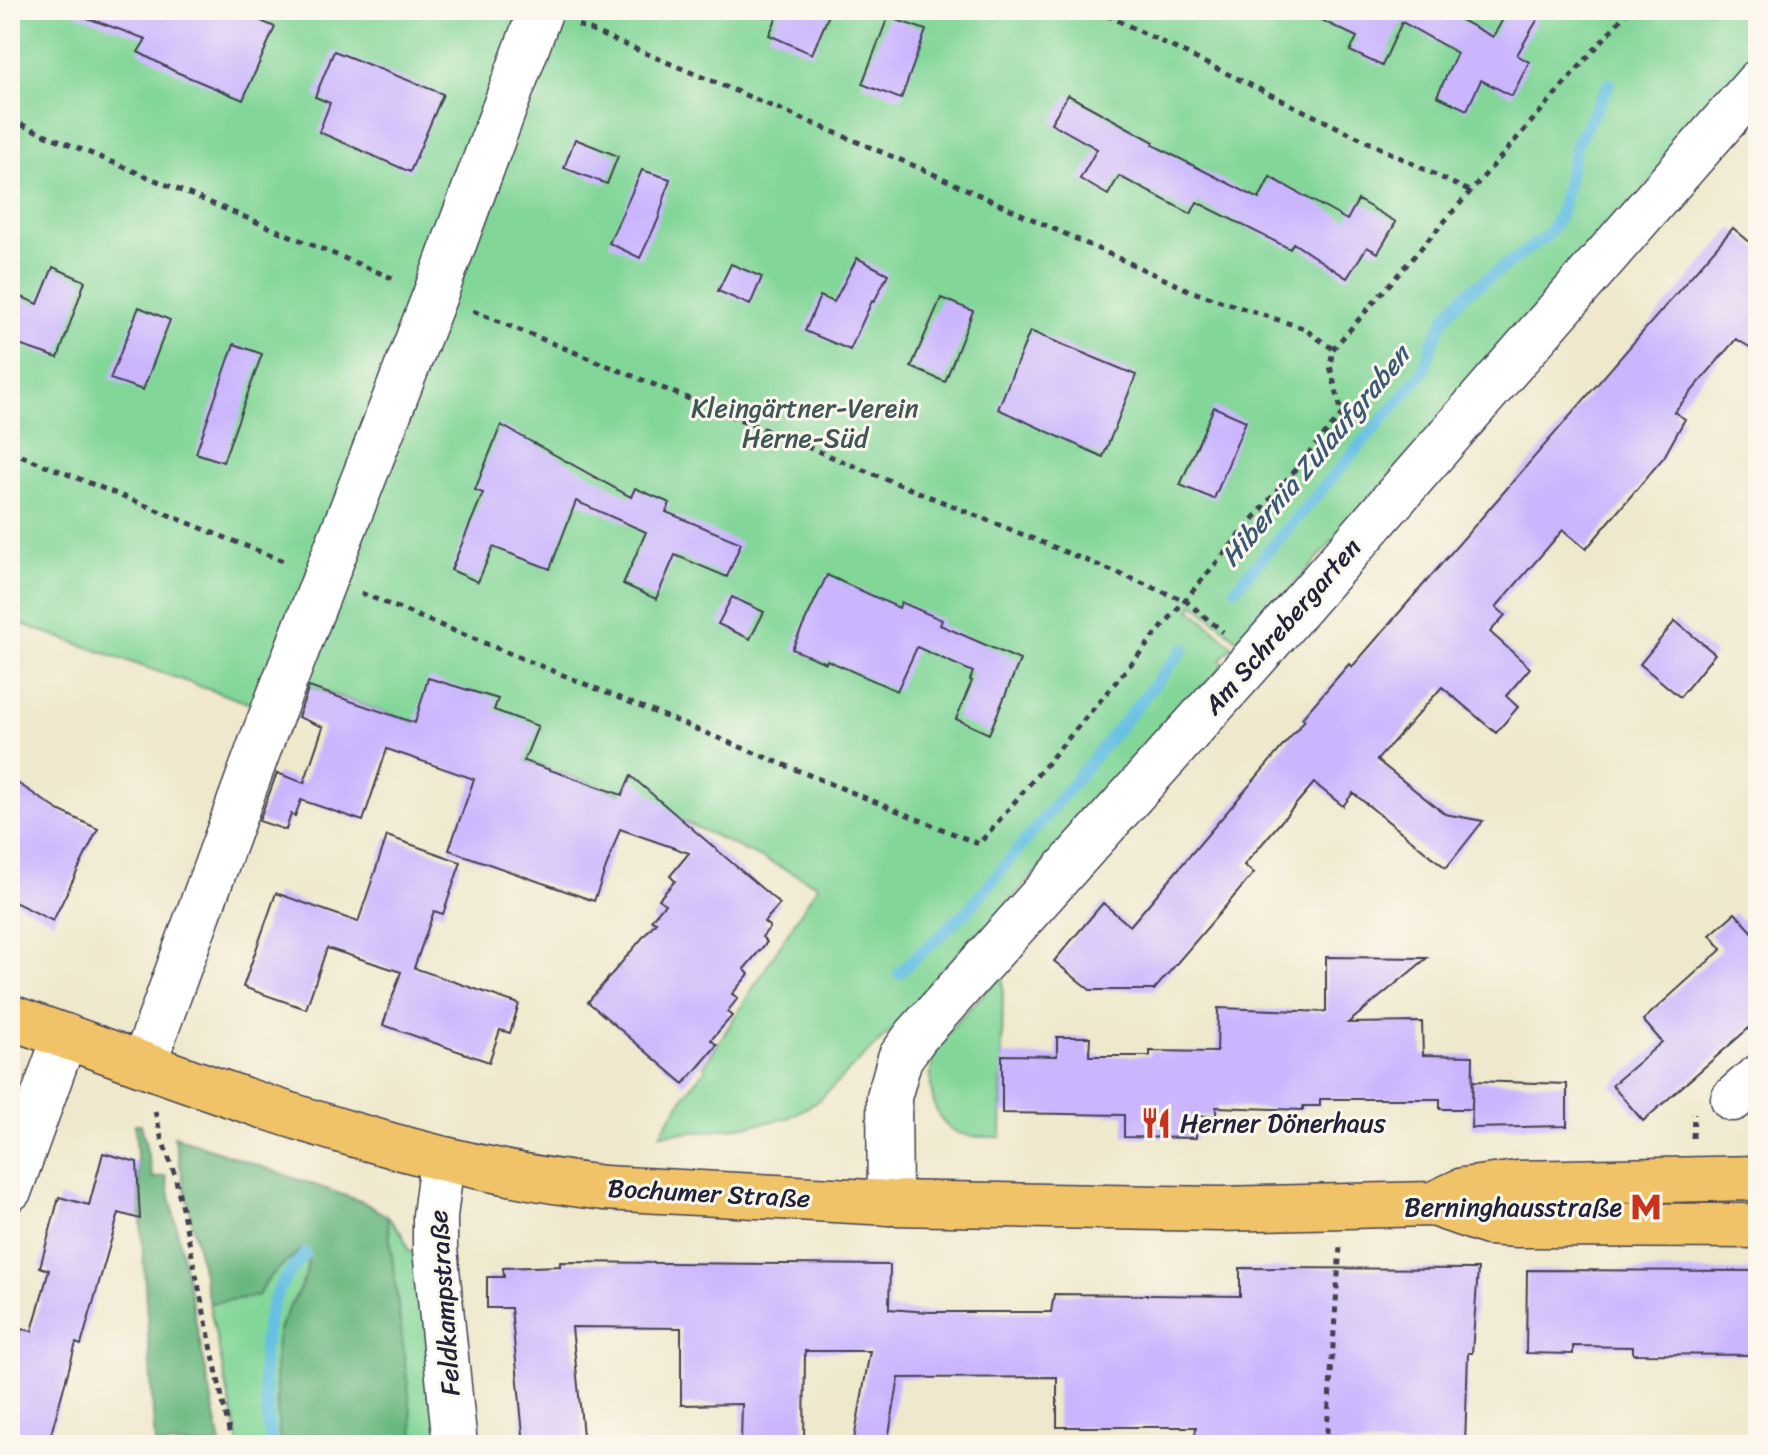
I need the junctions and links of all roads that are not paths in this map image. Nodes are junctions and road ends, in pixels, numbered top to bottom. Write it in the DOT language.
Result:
graph roads {
  1 [pos="540,12"];
  2 [pos="1758,82"];
  3 [pos="10,1017"];
  4 [pos="65,1036"];
  5 [pos="144,1063"];
  6 [pos="442,1160"];
  7 [pos="1758,1178"];
  8 [pos="10,1189"];
  9 [pos="890,1203"];
  10 [pos="1433,1204"];
  11 [pos="1758,1226"];
  12 [pos="455,1445"];
  1 -- 5 [label="street"];
  2 -- 9 [label="street, Am Schrebergarten"];
  3 -- 4 [label="main road, Bochumer Straße"];
  4 -- 5 [label="main road, Bochumer Straße"];
  4 -- 8 [label="street"];
  5 -- 6 [label="main road, Bochumer Straße"];
  6 -- 9 [label="main road, Bochumer Straße"];
  6 -- 12 [label="street, Feldkampstraße"];
  7 -- 10 [label="main road, Bochumer Straße"];
  9 -- 10 [label="main road, Bochumer Straße"];
  10 -- 11 [label="main road, Bochumer Straße"];
}
